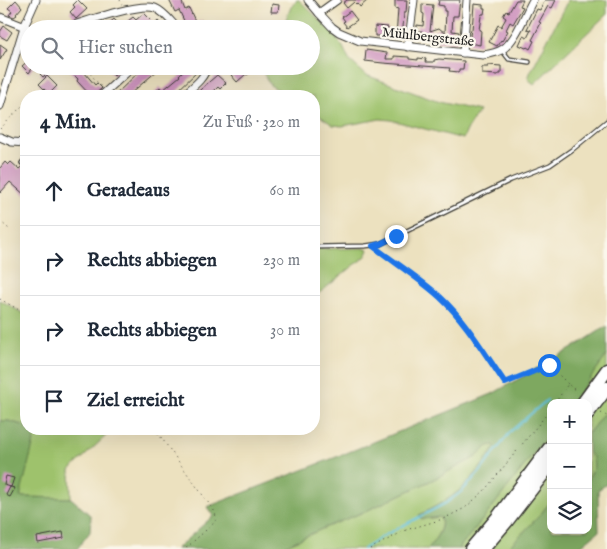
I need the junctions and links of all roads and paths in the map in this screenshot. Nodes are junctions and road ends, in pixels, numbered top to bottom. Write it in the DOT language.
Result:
graph roads {
  1 [pos="36,0"];
  2 [pos="308,0"];
  3 [pos="337,0"];
  4 [pos="414,0"];
  5 [pos="467,0"];
  6 [pos="533,0"];
  7 [pos="319,13"];
  8 [pos="0,17"];
  9 [pos="30,20"];
  10 [pos="91,20"];
  11 [pos="169,20"];
  12 [pos="20,25"];
  13 [pos="408,47"];
  14 [pos="20,48"];
  15 [pos="502,50"];
  16 [pos="462,53"];
  17 [pos="529,62"];
  18 [pos="90,75"];
  19 [pos="124,75"];
  20 [pos="204,75"];
  21 [pos="101,90"];
  22 [pos="108,90"];
  23 [pos="189,90"];
  24 [pos="0,106"];
  25 [pos="20,108"];
  26 [pos="607,121"];
  27 [pos="0,129"];
  28 [pos="0,137"];
  29 [pos="20,143"];
  30 [pos="0,221"];
  31 [pos="9,229"];
  32 [pos="373,246"];
  33 [pos="320,247"];
  34 [pos="0,299"];
  35 [pos="20,311"];
  36 [pos="607,370"];
  37 [pos="568,384"];
  38 [pos="607,388"];
  39 [pos="580,397"];
  40 [pos="558,399"];
  41 [pos="592,408"];
  42 [pos="601,413"];
  43 [pos="547,414"];
  44 [pos="607,416"];
  45 [pos="160,435"];
  46 [pos="547,451"];
  47 [pos="547,469"];
  48 [pos="185,549"];
  49 [pos="370,549"];
  50 [pos="471,549"];
  51 [pos="483,549"];
  1 -- 9 [label="street"];
  2 -- 7 [label="street, Mühlbergstraße"];
  3 -- 7 [label="street"];
  4 -- 13 [label="street"];
  5 -- 16 [label="street"];
  6 -- 15 [label="street"];
  7 -- 13 [label="street, Mühlbergstraße"];
  8 -- 12 [label="street"];
  10 -- 11 [label="street"];
  13 -- 16 [label="street, Mühlbergstraße"];
  14 -- 24 [label="street"];
  15 -- 16 [label="street, Mühlbergstraße"];
  15 -- 17 [label="lane"];
  18 -- 21 [label="path"];
  19 -- 22 [label="street"];
  20 -- 23 [label="street"];
  25 -- 27 [label="path"];
  26 -- 32 [label="lane"];
  28 -- 29 [label="street"];
  30 -- 31 [label="path"];
  32 -- 33 [label="lane"];
  32 -- 37 [label="path"];
  34 -- 35 [label="path"];
  36 -- 39 [label="highway"];
  37 -- 39 [label="path"];
  37 -- 40 [label="path"];
  38 -- 41 [label="highway"];
  42 -- 44 [label="path"];
  43 -- 49 [label="path"];
  45 -- 48 [label="path"];
  46 -- 50 [label="highway"];
  47 -- 51 [label="highway"];
}
